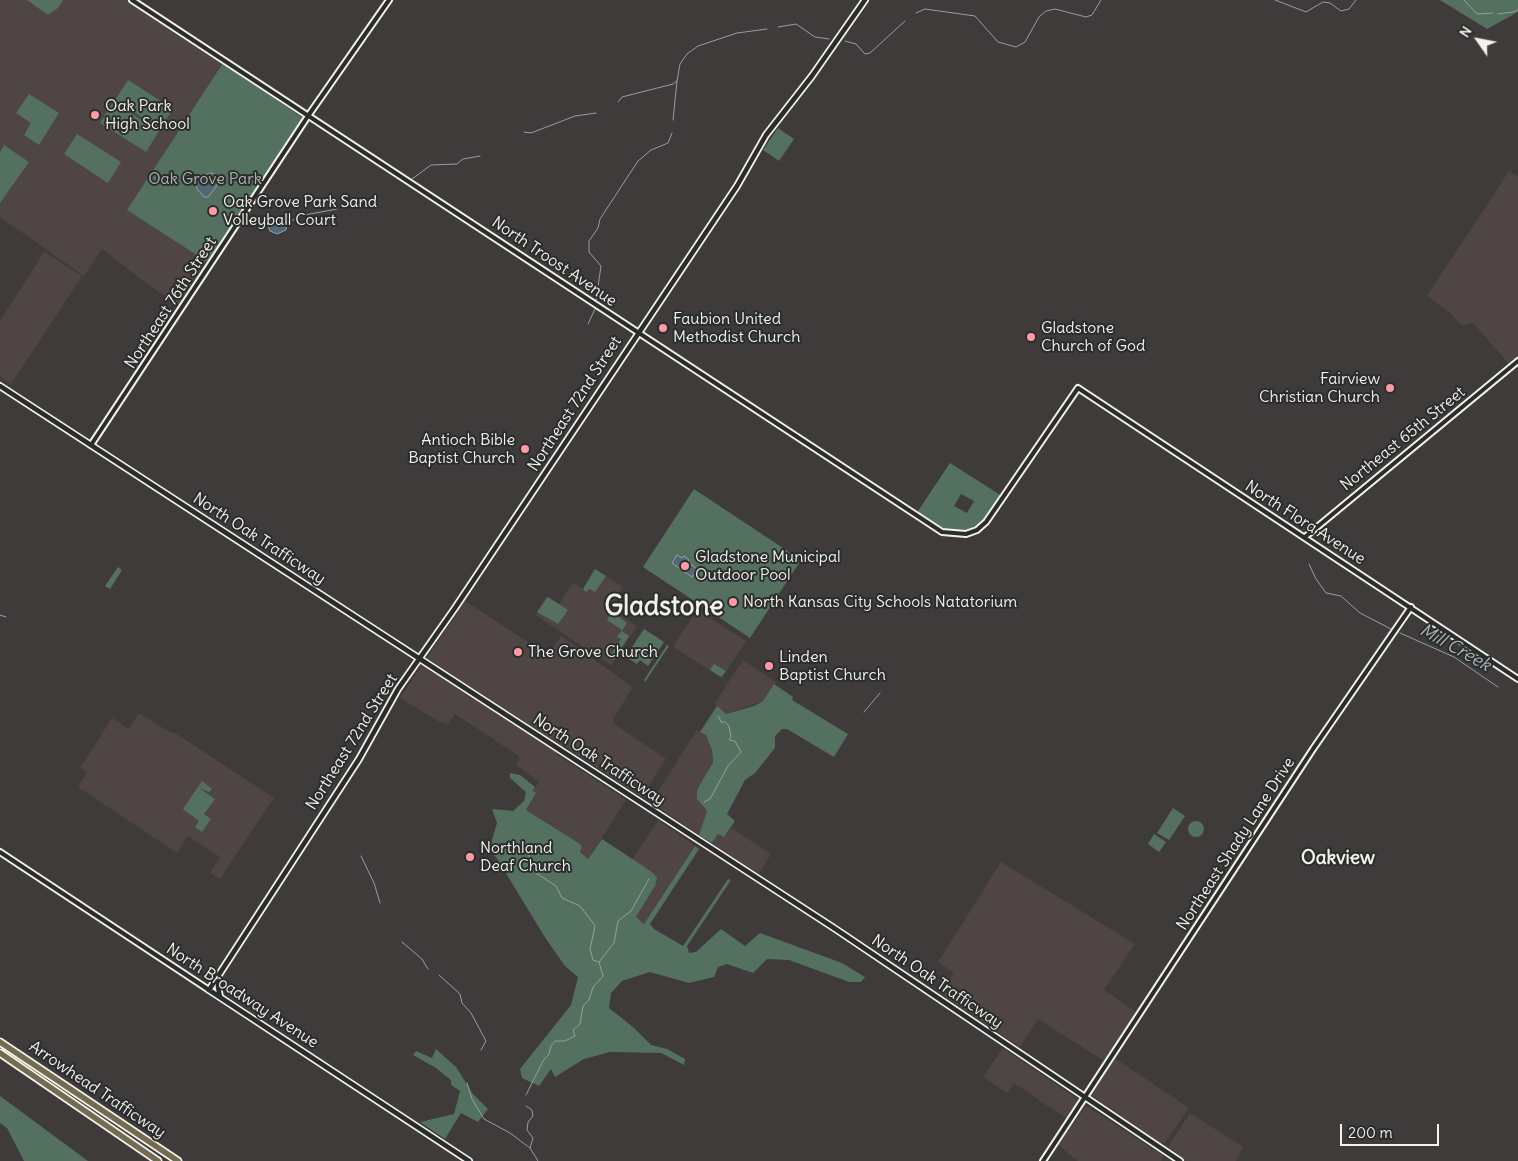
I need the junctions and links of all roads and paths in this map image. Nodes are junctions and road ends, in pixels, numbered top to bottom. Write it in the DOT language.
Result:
graph roads {
  1 [pos="132,0"];
  2 [pos="389,0"];
  3 [pos="865,0"];
  4 [pos="308,116"];
  5 [pos="637,332"];
  6 [pos="1518,361"];
  7 [pos="0,386"];
  8 [pos="1078,388"];
  9 [pos="91,445"];
  10 [pos="1305,537"];
  11 [pos="1412,607"];
  12 [pos="420,659"];
  13 [pos="1518,679"];
  14 [pos="0,852"];
  15 [pos="218,975"];
  16 [pos="209,990"];
  17 [pos="220,997"];
  18 [pos="0,1042"];
  19 [pos="0,1053"];
  20 [pos="1085,1098"];
  21 [pos="158,1161"];
  22 [pos="178,1161"];
  23 [pos="469,1161"];
  24 [pos="1043,1161"];
  25 [pos="1180,1161"];
  1 -- 4 [label="street, North Troost Avenue"];
  2 -- 4 [label="street, Northeast 76th Street"];
  3 -- 5 [label="main road, Northeast 72nd Street"];
  4 -- 5 [label="street, North Troost Avenue"];
  4 -- 9 [label="street, Northeast 76th Street"];
  5 -- 8 [label="street, North Troost Avenue"];
  5 -- 12 [label="main road, Northeast 72nd Street"];
  6 -- 10 [label="street, Northeast 65th Street"];
  7 -- 9 [label="main road, North Oak Trafficway"];
  8 -- 10 [label="street, North Flora Avenue"];
  9 -- 12 [label="main road, North Oak Trafficway"];
  10 -- 11 [label="street, North Flora Avenue"];
  11 -- 13 [label="street, North Flora Avenue"];
  11 -- 20 [label="street, Northeast Shady Lane Drive"];
  12 -- 15 [label="main road, Northeast 72nd Street"];
  12 -- 20 [label="main road, North Oak Trafficway"];
  14 -- 16 [label="street, North Broadway Avenue"];
  15 -- 16 [label="main road, Northeast 72nd Street"];
  15 -- 17 [label="main road"];
  16 -- 17 [label="main road, North Broadway Avenue"];
  17 -- 23 [label="main road, North Broadway Avenue"];
  18 -- 22 [label="highway, Arrowhead Trafficway"];
  19 -- 21 [label="highway, Arrowhead Trafficway"];
  20 -- 24 [label="street, Northeast Shady Lane Drive"];
  20 -- 25 [label="main road, North Oak Trafficway"];
}
